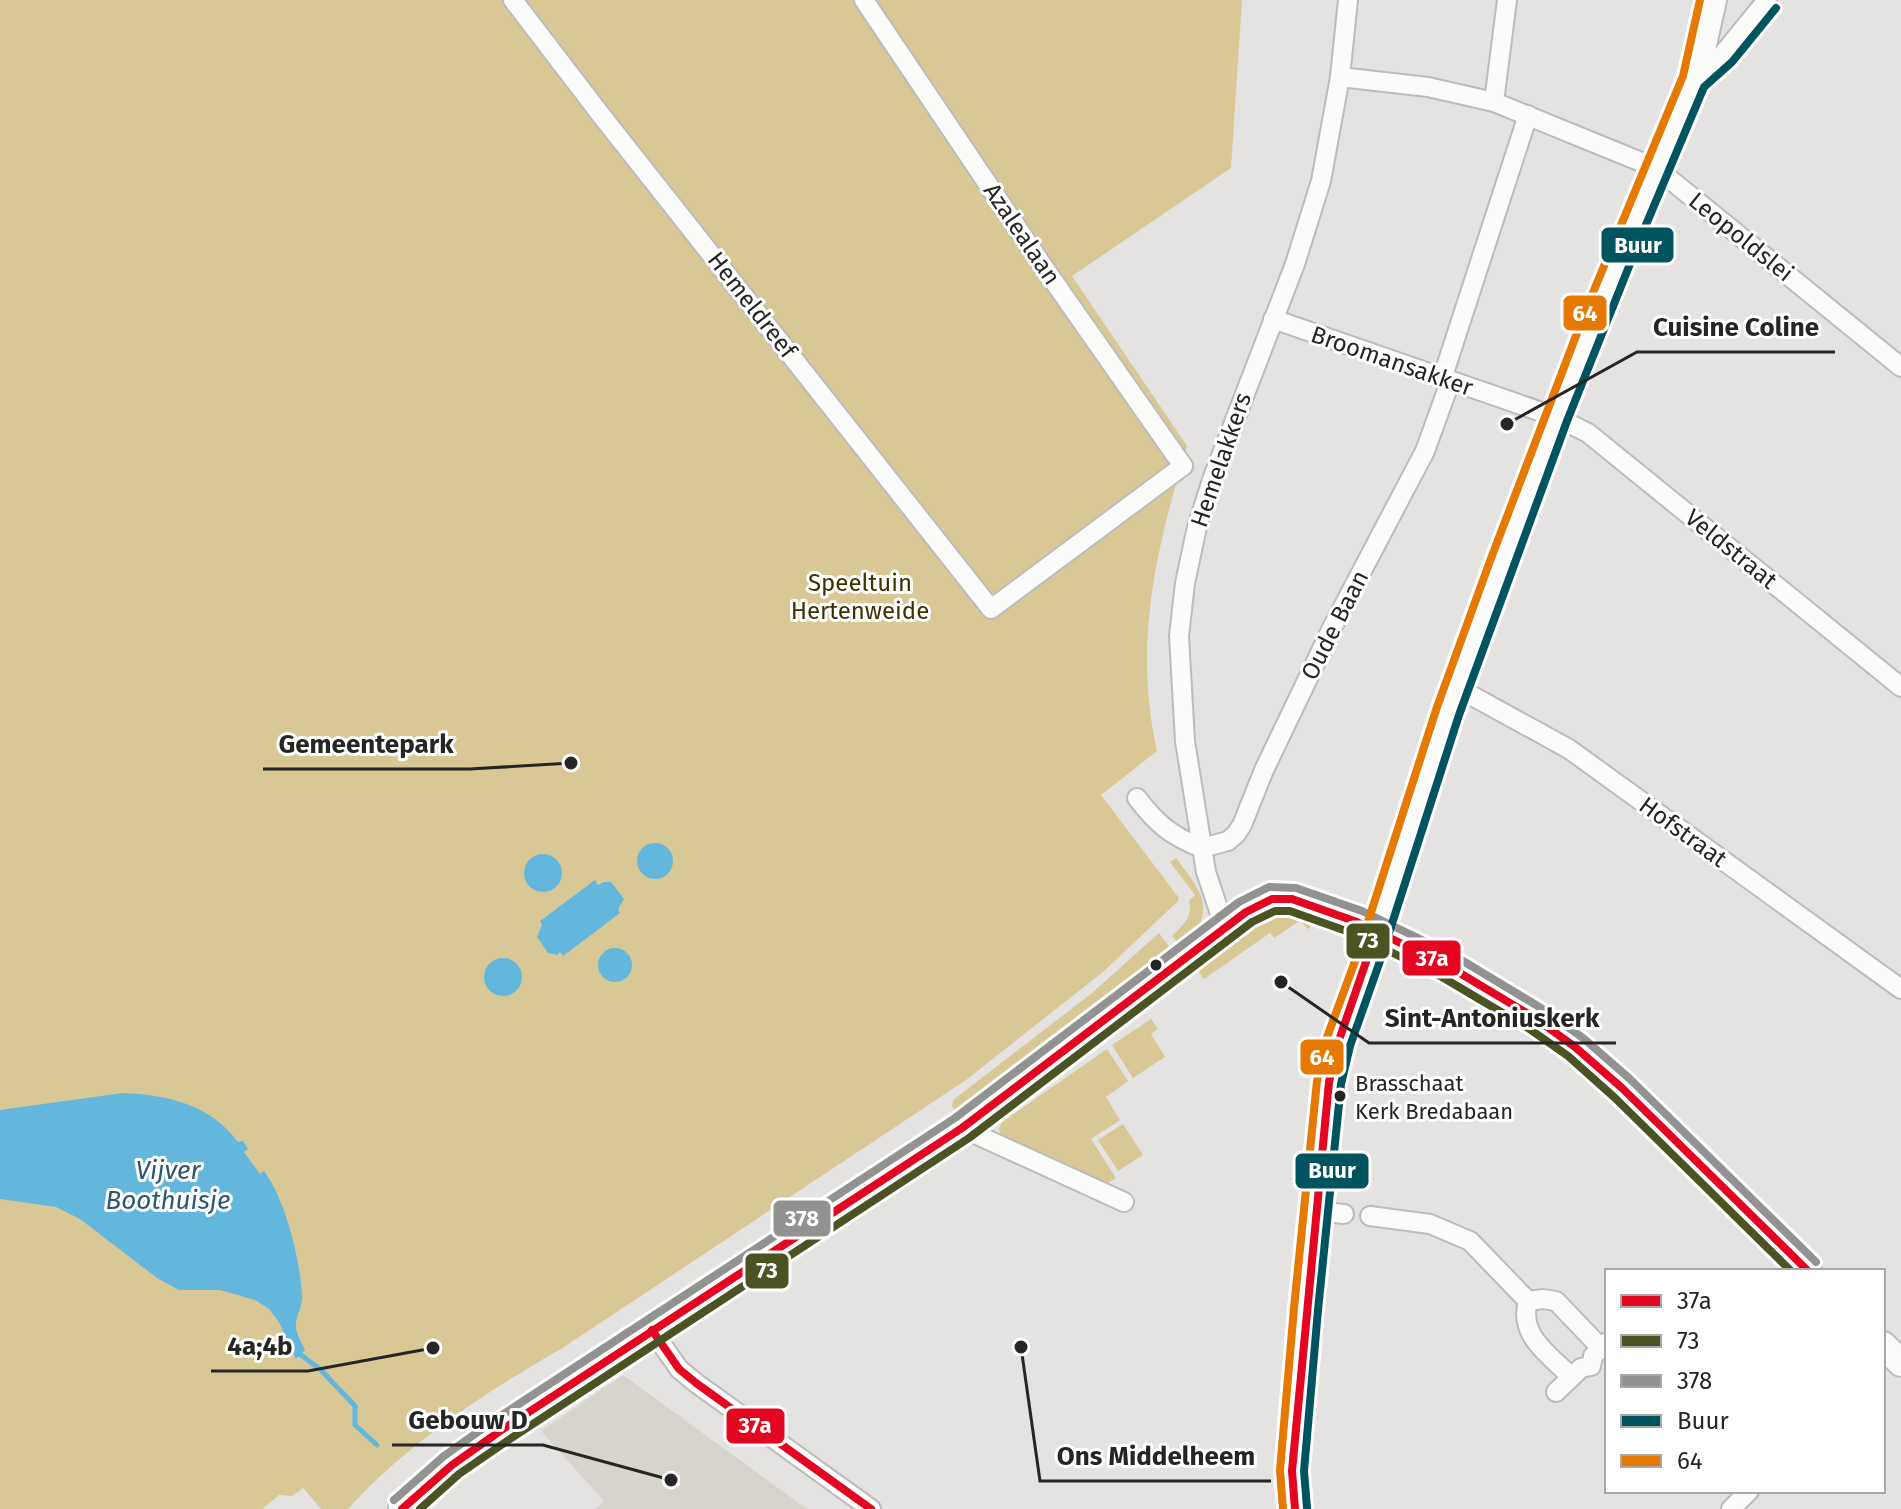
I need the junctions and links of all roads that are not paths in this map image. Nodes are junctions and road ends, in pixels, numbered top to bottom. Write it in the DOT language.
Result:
graph roads {
  1 [pos="513,0"];
  2 [pos="864,0"];
  3 [pos="1348,0"];
  4 [pos="1507,0"];
  5 [pos="1712,0"];
  6 [pos="1767,0"];
  7 [pos="1340,77"];
  8 [pos="1694,80"];
  9 [pos="1494,102"];
  10 [pos="1528,115"];
  11 [pos="1656,168"];
  12 [pos="1273,319"];
  13 [pos="1901,367"];
  14 [pos="1446,380"];
  15 [pos="1556,417"];
  16 [pos="1183,466"];
  17 [pos="1213,477"];
  18 [pos="1456,687"];
  19 [pos="1901,687"];
  20 [pos="1137,798"];
  21 [pos="1202,848"];
  22 [pos="1225,929"];
  23 [pos="1377,930"];
  24 [pos="1901,989"];
  25 [pos="962,1128"];
  26 [pos="1124,1202"];
  27 [pos="1316,1211"];
  28 [pos="1344,1214"];
  29 [pos="1370,1216"];
  30 [pos="1806,1269"];
  31 [pos="1528,1301"];
  32 [pos="652,1330"];
  33 [pos="1604,1345"];
  34 [pos="1571,1377"];
  35 [pos="1556,1392"];
  36 [pos="1747,1493"];
  37 [pos="402,1509"];
  38 [pos="871,1509"];
  39 [pos="1295,1509"];
  40 [pos="1731,1509"];
  1 -- 16 [label="street, Hemeldreef"];
  2 -- 16 [label="street, Azalealaan"];
  3 -- 7 [label="street, Hemelakkers"];
  4 -- 9 [label="street"];
  5 -- 8 [label="main road"];
  6 -- 8 [label="street"];
  7 -- 9 [label="street"];
  7 -- 12 [label="street, Hemelakkers"];
  8 -- 11 [label="main road"];
  9 -- 10 [label="street"];
  10 -- 11 [label="street"];
  10 -- 14 [label="street, Oude Baan"];
  11 -- 13 [label="street, Leopoldslei"];
  11 -- 15 [label="main road"];
  12 -- 14 [label="street, Broomansakker"];
  12 -- 17 [label="street, Hemelakkers"];
  14 -- 15 [label="street, Broomansakker"];
  14 -- 21 [label="street, Oude Baan"];
  15 -- 18 [label="main road"];
  15 -- 19 [label="street, Veldstraat"];
  16 -- 17 [label="street"];
  17 -- 21 [label="street, Hemelakkers"];
  18 -- 23 [label="main road"];
  18 -- 24 [label="street, Hofstraat"];
  20 -- 21 [label="street"];
  21 -- 22 [label="street, Hemelakkers"];
  22 -- 23 [label="main road"];
  22 -- 25 [label="main road"];
  23 -- 27 [label="main road"];
  23 -- 30 [label="main road"];
  25 -- 26 [label="street"];
  25 -- 32 [label="main road"];
  27 -- 28 [label="street"];
  27 -- 39 [label="main road"];
  29 -- 31 [label="street"];
  31 -- 33 [label="street"];
  31 -- 34 [label="street"];
  32 -- 37 [label="main road"];
  32 -- 38 [label="street"];
  33 -- 34 [label="street"];
  34 -- 35 [label="street"];
  36 -- 40 [label="street"];
}
